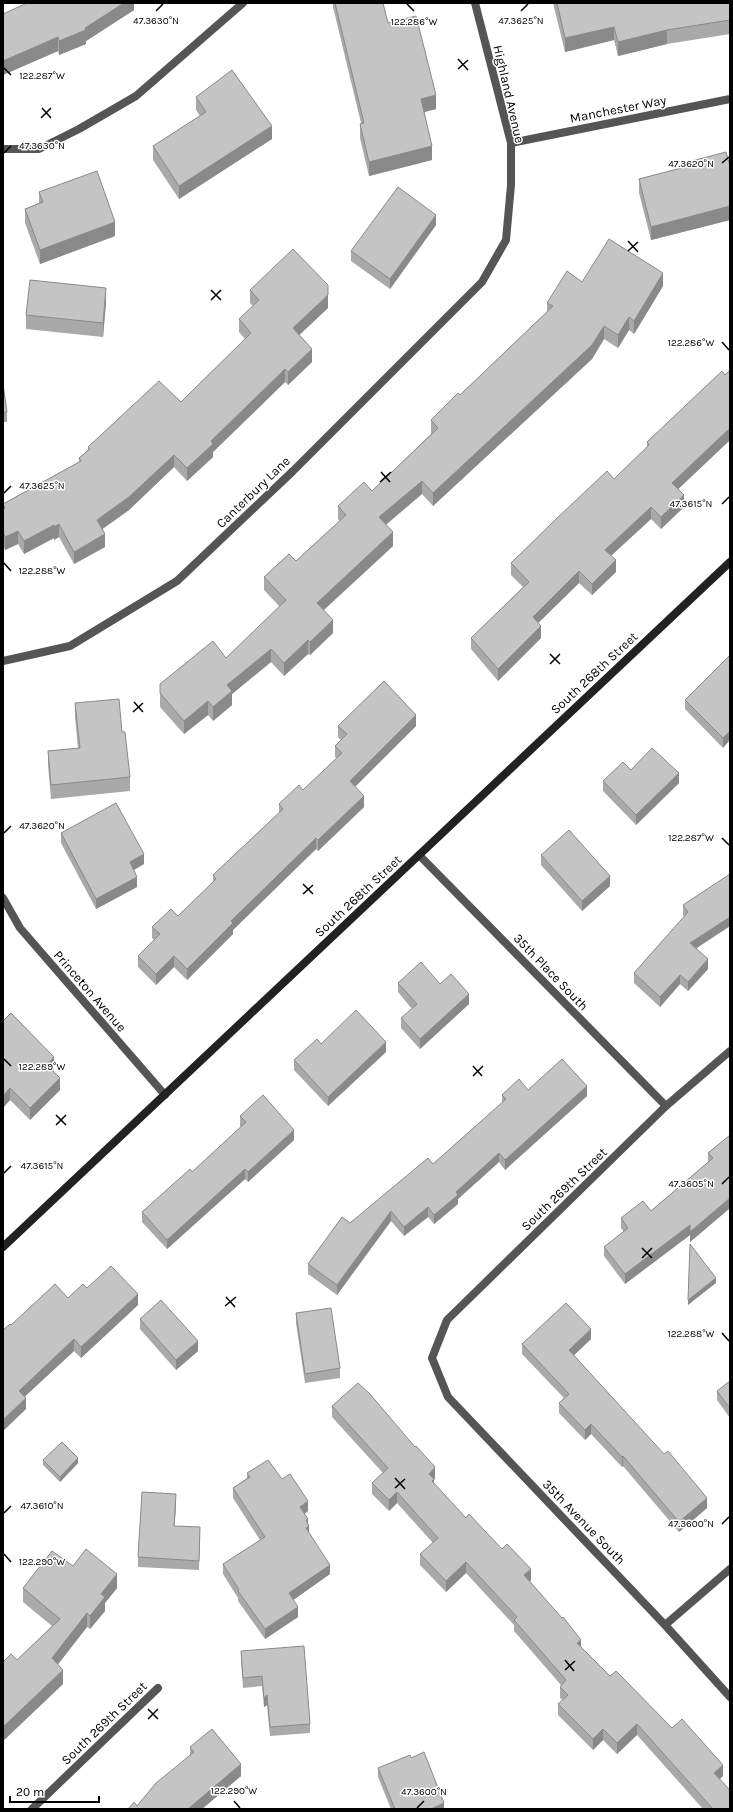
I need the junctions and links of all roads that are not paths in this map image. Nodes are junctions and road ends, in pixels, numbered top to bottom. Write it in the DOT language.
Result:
graph roads {
  1 [pos="243,3"];
  2 [pos="474,3"];
  3 [pos="730,99"];
  4 [pos="511,143"];
  5 [pos="3,148"];
  6 [pos="482,282"];
  7 [pos="730,562"];
  8 [pos="3,661"];
  9 [pos="419,855"];
  10 [pos="3,898"];
  11 [pos="730,1051"];
  12 [pos="164,1095"];
  13 [pos="666,1106"];
  14 [pos="3,1247"];
  15 [pos="432,1358"];
  16 [pos="730,1569"];
  17 [pos="665,1625"];
  18 [pos="158,1688"];
  19 [pos="730,1697"];
  20 [pos="32,1809"];
  1 -- 5 [label="street"];
  2 -- 4 [label="street, Highland Avenue"];
  3 -- 4 [label="street, Manchester Way"];
  4 -- 6 [label="street, Highland Avenue"];
  6 -- 8 [label="street, Canterbury Lane"];
  7 -- 9 [label="street, South 268th Street"];
  9 -- 12 [label="street, South 268th Street"];
  9 -- 13 [label="street, 35th Place South"];
  10 -- 12 [label="street, Princeton Avenue"];
  11 -- 13 [label="street, South 269th Street"];
  12 -- 14 [label="street, South 268th Street"];
  13 -- 15 [label="street, South 269th Street"];
  15 -- 17 [label="street, 35th Avenue South"];
  16 -- 17 [label="street"];
  17 -- 19 [label="street, 35th Avenue South"];
  18 -- 20 [label="street, South 269th Street"];
}
